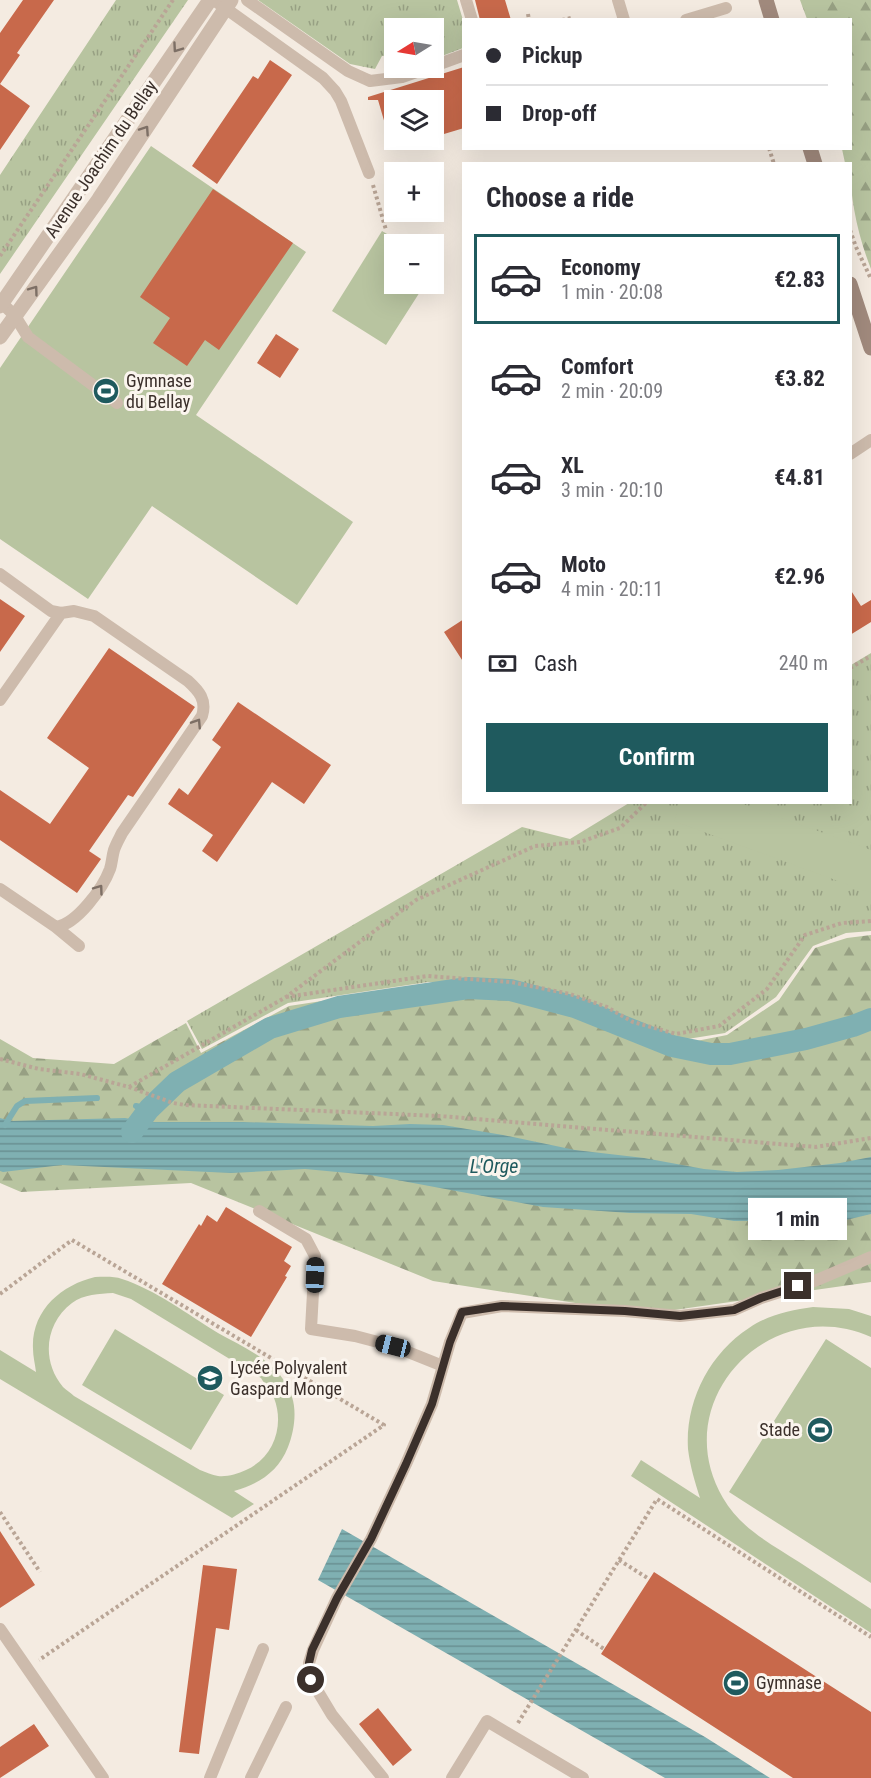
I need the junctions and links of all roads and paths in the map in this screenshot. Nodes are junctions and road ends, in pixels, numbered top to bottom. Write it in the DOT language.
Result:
graph roads {
  1 [pos="174,0"];
  2 [pos="247,0"];
  3 [pos="466,0"];
  4 [pos="618,0"];
  5 [pos="766,0"];
  6 [pos="220,2"];
  7 [pos="726,8"];
  8 [pos="471,18"];
  9 [pos="623,18"];
  10 [pos="693,18"];
  11 [pos="771,18"];
  12 [pos="462,56"];
  13 [pos="444,62"];
  14 [pos="389,78"];
  15 [pos="369,173"];
  16 [pos="386,230"];
  17 [pos="852,236"];
  18 [pos="0,256"];
  19 [pos="871,279"];
  20 [pos="852,290"];
  21 [pos="1,305"];
  22 [pos="15,316"];
  23 [pos="0,337"];
  24 [pos="871,348"];
  25 [pos="117,403"];
  26 [pos="871,440"];
  27 [pos="852,453"];
  28 [pos="0,574"];
  29 [pos="61,613"];
  30 [pos="871,656"];
  31 [pos="852,668"];
  32 [pos="0,700"];
  33 [pos="645,804"];
  34 [pos="0,889"];
  35 [pos="871,921"];
  36 [pos="56,927"];
  37 [pos="79,946"];
  38 [pos="286,997"];
  39 [pos="0,1059"];
  40 [pos="129,1087"];
  41 [pos="871,1138"];
  42 [pos="259,1211"];
  43 [pos="871,1257"];
  44 [pos="0,1294"];
  45 [pos="443,1366"];
  46 [pos="0,1512"];
  47 [pos="619,1560"];
  48 [pos="40,1572"];
  49 [pos="649,1579"];
  50 [pos="0,1629"];
  51 [pos="576,1630"];
  52 [pos="871,1637"];
  53 [pos="262,1649"];
  54 [pos="604,1649"];
  55 [pos="27,1668"];
  56 [pos="531,1704"];
  57 [pos="286,1707"];
  58 [pos="103,1778"];
  59 [pos="210,1778"];
  60 [pos="251,1778"];
  61 [pos="383,1778"];
  62 [pos="452,1778"];
  63 [pos="583,1778"];
  1 -- 18 [label="path"];
  2 -- 14 [label="lane"];
  3 -- 8 [label="lane"];
  4 -- 9 [label="lane"];
  5 -- 11 [label="main road"];
  6 -- 15 [label="lane"];
  6 -- 21 [label="street, Avenue Joachim du Bellay, one-way"];
  22 -- 6 [label="street, Avenue Joachim du Bellay, one-way"];
  7 -- 10 [label="lane"];
  12 -- 13 [label="lane"];
  15 -- 16 [label="path"];
  17 -- 19 [label="path"];
  20 -- 24 [label="main road"];
  21 -- 22 [label="lane"];
  22 -- 23 [label="street, Avenue Joachim du Bellay"];
  22 -- 25 [label="lane"];
  26 -- 27 [label="lane"];
  28 -- 29 [label="lane"];
  29 -- 32 [label="lane"];
  36 -- 29 [label="lane, one-way"];
  30 -- 31 [label="path"];
  33 -- 38 [label="path"];
  34 -- 36 [label="lane"];
  35 -- 38 [label="path"];
  36 -- 37 [label="lane"];
  38 -- 40 [label="path"];
  39 -- 40 [label="path"];
  40 -- 41 [label="path"];
  42 -- 45 [label="lane"];
  43 -- 45 [label="lane"];
  44 -- 55 [label="path"];
  45 -- 61 [label="lane"];
  46 -- 48 [label="path"];
  47 -- 49 [label="path"];
  47 -- 51 [label="path"];
  47 -- 52 [label="path"];
  50 -- 55 [label="lane"];
  51 -- 54 [label="path"];
  51 -- 56 [label="path"];
  53 -- 59 [label="lane"];
  55 -- 58 [label="lane"];
  57 -- 60 [label="lane"];
  62 -- 63 [label="lane"];
}
